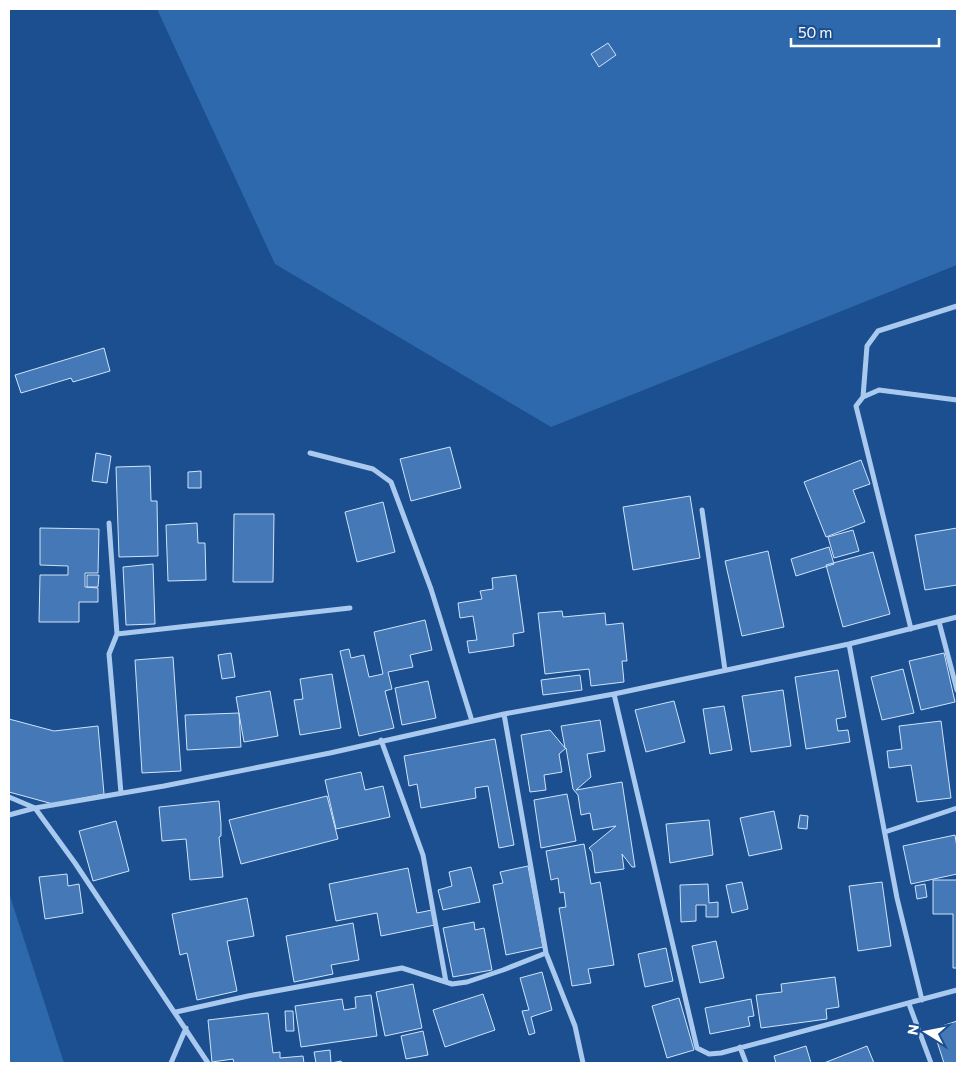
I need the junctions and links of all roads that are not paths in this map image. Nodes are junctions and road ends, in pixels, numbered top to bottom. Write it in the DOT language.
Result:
graph roads {
  1 [pos="957,306"];
  2 [pos="863,397"];
  3 [pos="957,400"];
  4 [pos="310,453"];
  5 [pos="702,510"];
  6 [pos="109,523"];
  7 [pos="350,608"];
  8 [pos="957,617"];
  9 [pos="939,622"];
  10 [pos="911,630"];
  11 [pos="116,634"];
  12 [pos="850,644"];
  13 [pos="725,670"];
  14 [pos="957,690"];
  15 [pos="614,694"];
  16 [pos="504,714"];
  17 [pos="472,720"];
  18 [pos="381,740"];
  19 [pos="121,792"];
  20 [pos="9,797"];
  21 [pos="35,808"];
  22 [pos="957,808"];
  23 [pos="9,815"];
  24 [pos="885,832"];
  25 [pos="546,953"];
  26 [pos="446,982"];
  27 [pos="957,990"];
  28 [pos="922,1000"];
  29 [pos="909,1004"];
  30 [pos="176,1012"];
  31 [pos="186,1028"];
  32 [pos="740,1046"];
  33 [pos="583,1062"];
  34 [pos="171,1063"];
  35 [pos="208,1063"];
  36 [pos="576,1063"];
  37 [pos="746,1063"];
  38 [pos="931,1063"];
  1 -- 2 [label="street"];
  2 -- 3 [label="street"];
  2 -- 10 [label="street"];
  4 -- 17 [label="street"];
  5 -- 13 [label="street"];
  6 -- 11 [label="street"];
  7 -- 11 [label="street"];
  8 -- 9 [label="street"];
  9 -- 10 [label="street"];
  9 -- 14 [label="street"];
  10 -- 12 [label="street"];
  11 -- 19 [label="street"];
  12 -- 13 [label="street"];
  12 -- 24 [label="street"];
  13 -- 15 [label="street"];
  15 -- 16 [label="street"];
  15 -- 32 [label="street"];
  16 -- 17 [label="street"];
  16 -- 25 [label="street"];
  17 -- 18 [label="street"];
  18 -- 19 [label="street"];
  18 -- 26 [label="street"];
  19 -- 21 [label="street"];
  20 -- 21 [label="street"];
  21 -- 23 [label="street"];
  21 -- 30 [label="street"];
  22 -- 24 [label="street"];
  24 -- 28 [label="street"];
  25 -- 26 [label="street"];
  25 -- 33 [label="street"];
  26 -- 30 [label="street"];
  27 -- 28 [label="street"];
  28 -- 29 [label="street"];
  29 -- 32 [label="street"];
  29 -- 38 [label="street"];
  30 -- 31 [label="street"];
  31 -- 34 [label="street"];
  31 -- 35 [label="street"];
  32 -- 37 [label="street"];
  33 -- 36 [label="street"];
}
